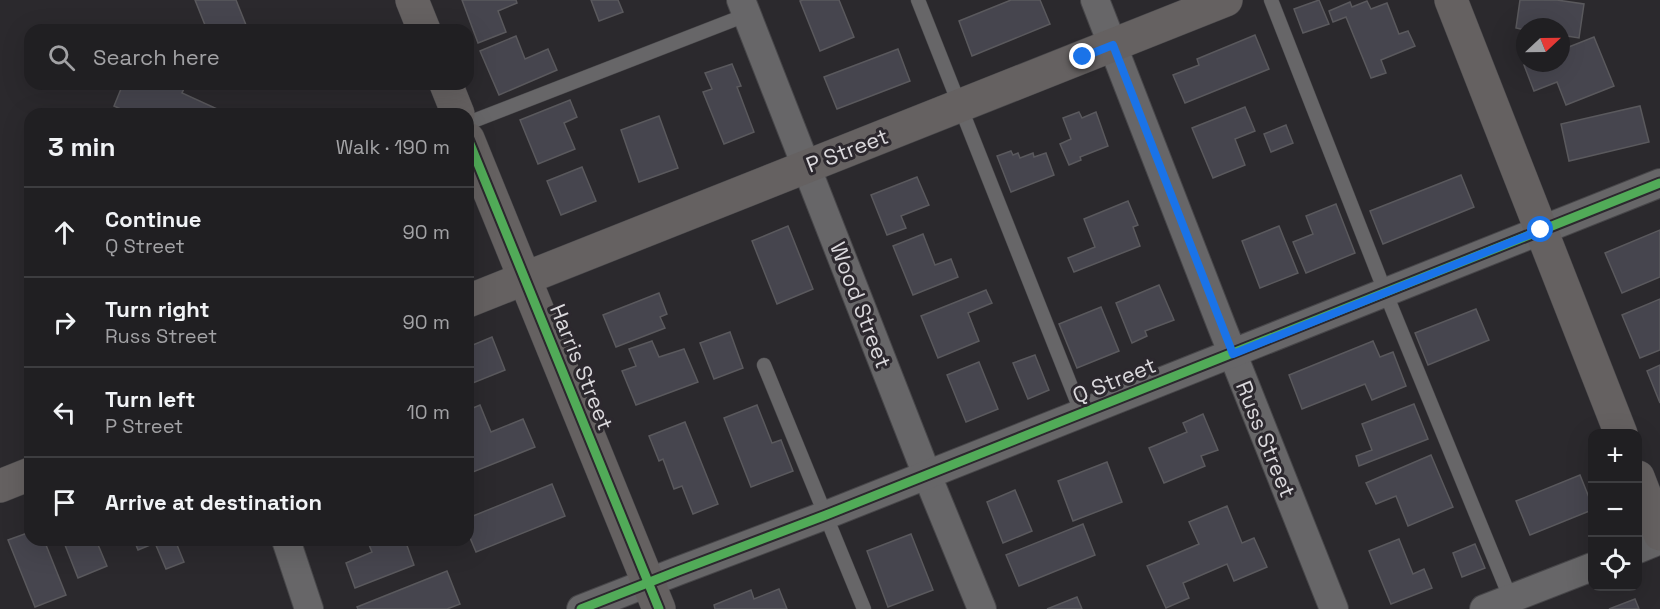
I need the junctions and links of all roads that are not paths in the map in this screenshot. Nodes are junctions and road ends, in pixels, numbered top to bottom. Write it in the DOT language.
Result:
graph roads {
  1 [pos="412,0"];
  2 [pos="918,0"];
  3 [pos="1095,0"];
  4 [pos="1226,0"];
  5 [pos="1270,0"];
  6 [pos="1451,0"];
  7 [pos="743,7"];
  8 [pos="422,24"];
  9 [pos="1113,45"];
  10 [pos="448,90"];
  11 [pos="959,106"];
  12 [pos="456,108"];
  13 [pos="474,120"];
  14 [pos="474,155"];
  15 [pos="806,166"];
  16 [pos="1660,183"];
  17 [pos="1541,230"];
  18 [pos="525,278"];
  19 [pos="1386,294"];
  20 [pos="474,299"];
  21 [pos="1233,354"];
  22 [pos="764,365"];
  23 [pos="1082,414"];
  24 [pos="1619,429"];
  25 [pos="927,475"];
  26 [pos="24,476"];
  27 [pos="1640,483"];
  28 [pos="0,486"];
  29 [pos="826,515"];
  30 [pos="1660,534"];
  31 [pos="1660,540"];
  32 [pos="288,546"];
  33 [pos="1642,547"];
  34 [pos="1588,569"];
  35 [pos="654,596"];
  36 [pos="1503,606"];
  37 [pos="309,609"];
  38 [pos="581,609"];
  39 [pos="864,609"];
  40 [pos="982,609"];
  41 [pos="1334,609"];
  1 -- 8 [label="main road"];
  2 -- 11 [label="lane"];
  3 -- 9 [label="street, Russ Street"];
  4 -- 9 [label="main road, P Street"];
  5 -- 19 [label="lane"];
  6 -- 17 [label="main road"];
  7 -- 13 [label="lane"];
  7 -- 15 [label="street, Wood Street"];
  9 -- 11 [label="main road, P Street"];
  9 -- 21 [label="street, Russ Street"];
  10 -- 12 [label="main road"];
  11 -- 15 [label="main road, P Street"];
  11 -- 23 [label="lane"];
  14 -- 18 [label="main road, Harris Street"];
  15 -- 18 [label="main road, P Street"];
  15 -- 25 [label="street, Wood Street"];
  16 -- 17 [label="street, Q Street"];
  17 -- 19 [label="street, Q Street"];
  17 -- 24 [label="main road"];
  18 -- 20 [label="main road, P Street"];
  18 -- 35 [label="main road, Harris Street"];
  19 -- 21 [label="street, Q Street"];
  19 -- 36 [label="lane"];
  21 -- 23 [label="street, Q Street"];
  21 -- 41 [label="street, Russ Street"];
  22 -- 29 [label="lane"];
  23 -- 25 [label="street, Q Street"];
  25 -- 29 [label="street, Q Street"];
  25 -- 40 [label="street, Wood Street"];
  26 -- 28 [label="main road"];
  27 -- 30 [label="main road"];
  29 -- 35 [label="street, Q Street"];
  29 -- 39 [label="lane"];
  31 -- 33 [label="street"];
  32 -- 37 [label="street"];
  34 -- 36 [label="street"];
  35 -- 38 [label="street, Q Street"];
}
